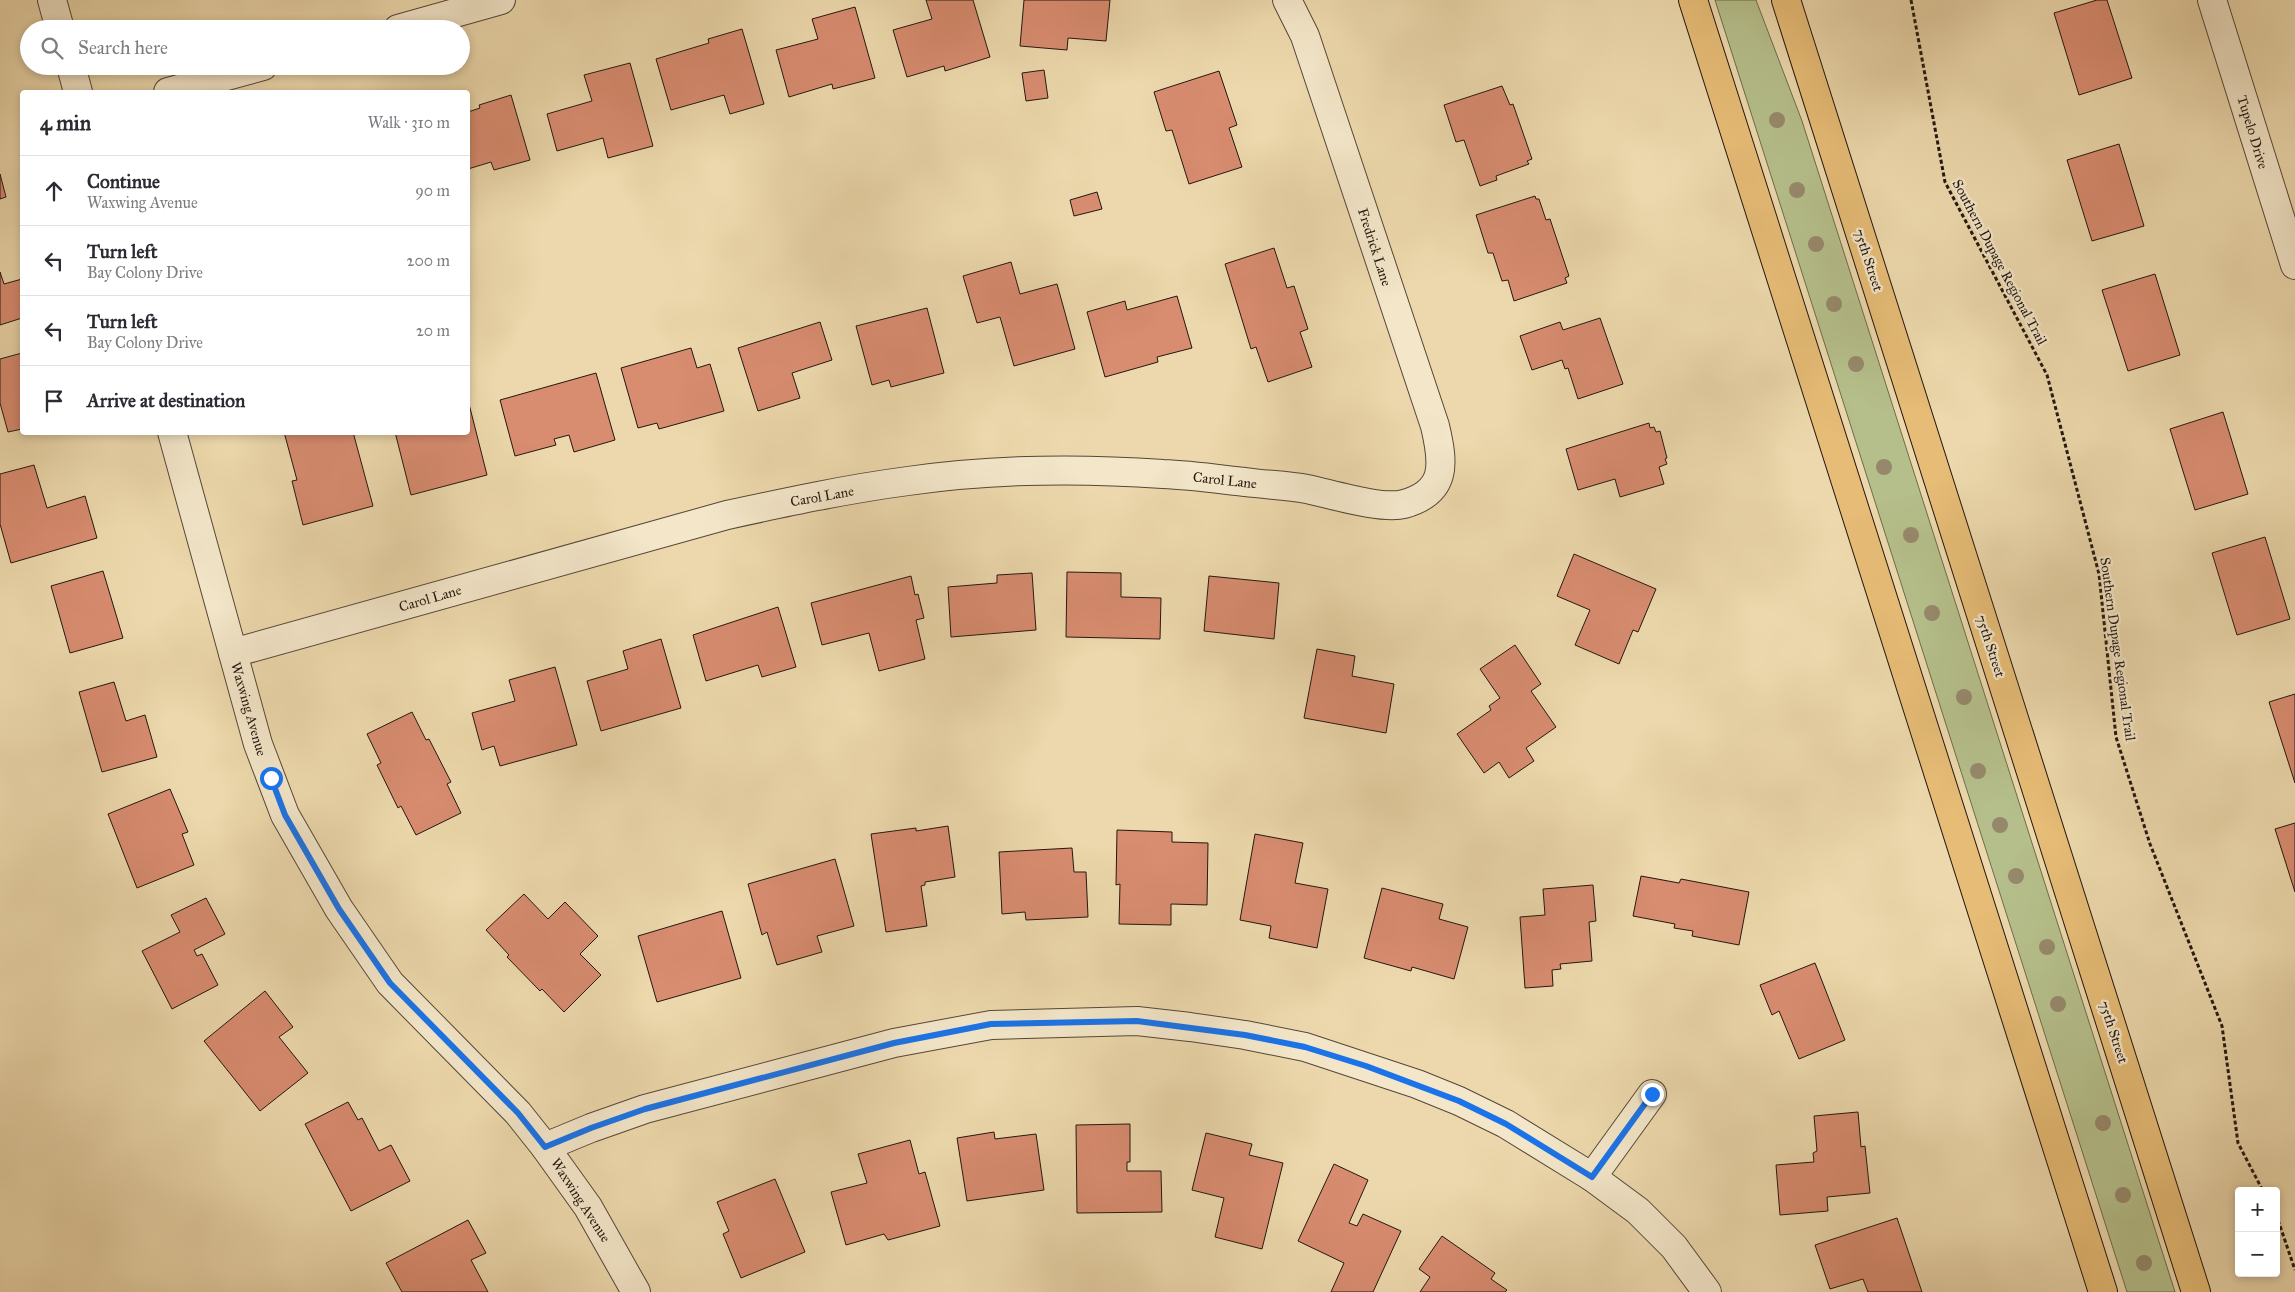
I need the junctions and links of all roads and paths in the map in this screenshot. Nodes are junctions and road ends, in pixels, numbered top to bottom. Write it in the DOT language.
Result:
graph roads {
  1 [pos="52,0"];
  2 [pos="501,0"];
  3 [pos="1288,0"];
  4 [pos="1693,0"];
  5 [pos="1786,0"];
  6 [pos="1911,0"];
  7 [pos="2212,0"];
  8 [pos="58,20"];
  9 [pos="430,20"];
  10 [pos="73,75"];
  11 [pos="230,75"];
  12 [pos="77,90"];
  13 [pos="175,90"];
  14 [pos="2295,265"];
  15 [pos="173,435"];
  16 [pos="1426,496"];
  17 [pos="233,653"];
  18 [pos="1652,1094"];
  19 [pos="545,1147"];
  20 [pos="1592,1177"];
  21 [pos="2261,1187"];
  22 [pos="2280,1226"];
  23 [pos="2295,1270"];
  24 [pos="636,1292"];
  25 [pos="1707,1292"];
  26 [pos="2103,1292"];
  27 [pos="2196,1292"];
  1 -- 8 [label="street"];
  2 -- 9 [label="street"];
  3 -- 16 [label="street, Fredrick Lane"];
  4 -- 26 [label="main road"];
  5 -- 27 [label="main road, 75th Street"];
  6 -- 21 [label="path, Southern Dupage Regional Trail"];
  7 -- 14 [label="street, Tupelo Drive"];
  10 -- 12 [label="street"];
  11 -- 13 [label="street"];
  15 -- 17 [label="street, Waxwing Avenue"];
  16 -- 17 [label="street, Carol Lane"];
  17 -- 19 [label="street, Waxwing Avenue"];
  18 -- 20 [label="street"];
  19 -- 20 [label="street"];
  19 -- 24 [label="street, Waxwing Avenue"];
  20 -- 25 [label="street"];
  22 -- 23 [label="path"];
}
